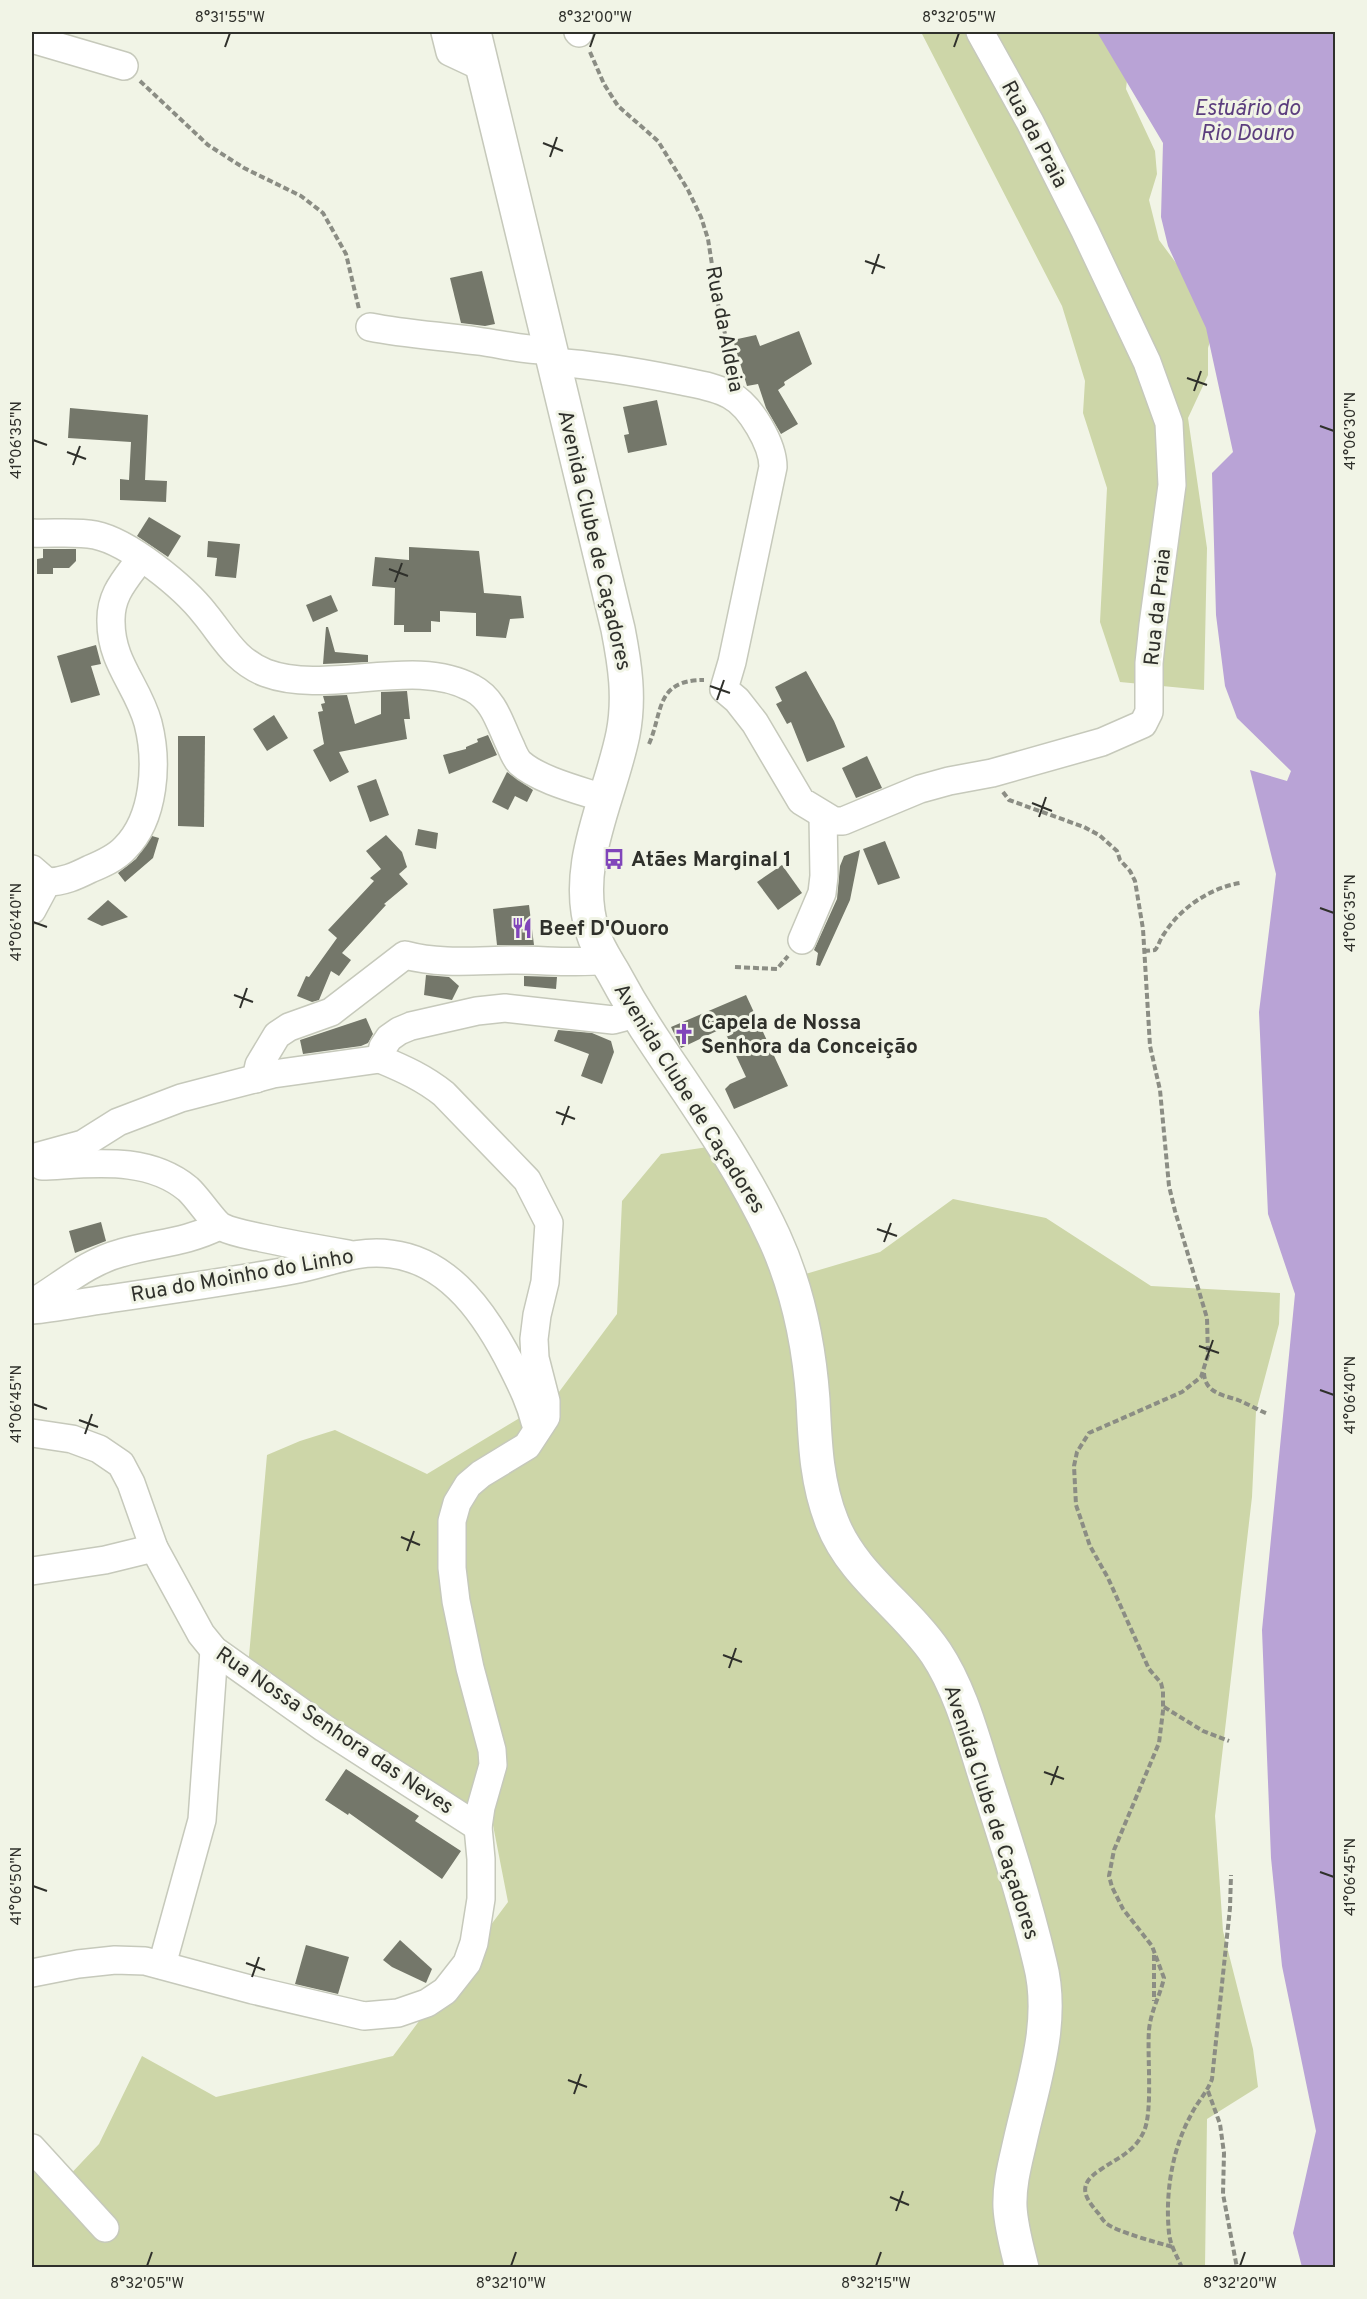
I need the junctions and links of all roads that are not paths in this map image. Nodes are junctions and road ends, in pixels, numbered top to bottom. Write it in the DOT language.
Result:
graph roads {
  1 [pos="445,32"];
  2 [pos="474,32"];
  3 [pos="980,32"];
  4 [pos="32,39"];
  5 [pos="124,66"];
  6 [pos="482,67"];
  7 [pos="370,327"];
  8 [pos="553,356"];
  9 [pos="32,533"];
  10 [pos="141,558"];
  11 [pos="724,688"];
  12 [pos="603,798"];
  13 [pos="823,814"];
  14 [pos="39,876"];
  15 [pos="32,910"];
  16 [pos="802,940"];
  17 [pos="606,960"];
  18 [pos="636,1014"];
  19 [pos="380,1059"];
  20 [pos="256,1079"];
  21 [pos="32,1158"];
  22 [pos="32,1166"];
  23 [pos="219,1226"];
  24 [pos="348,1254"];
  25 [pos="32,1303"];
  26 [pos="32,1310"];
  27 [pos="538,1432"];
  28 [pos="32,1433"];
  29 [pos="154,1548"];
  30 [pos="32,1571"];
  31 [pos="214,1650"];
  32 [pos="478,1827"];
  33 [pos="162,1965"];
  34 [pos="32,1973"];
  35 [pos="32,2148"];
  36 [pos="105,2228"];
  37 [pos="1022,2268"];
  1 -- 6 [label="street"];
  2 -- 6 [label="main road, Avenida Clube de Caçadores"];
  3 -- 13 [label="street, Rua da Praia"];
  4 -- 5 [label="street"];
  6 -- 8 [label="main road, Avenida Clube de Caçadores"];
  7 -- 8 [label="street"];
  8 -- 11 [label="street, Rua da Aldeia"];
  8 -- 12 [label="main road, Avenida Clube de Caçadores"];
  9 -- 10 [label="street"];
  10 -- 12 [label="street"];
  10 -- 14 [label="street"];
  11 -- 13 [label="street, Rua da Praia"];
  12 -- 17 [label="main road, Avenida Clube de Caçadores"];
  13 -- 16 [label="street"];
  14 -- 15 [label="street"];
  17 -- 18 [label="main road, Avenida Clube de Caçadores"];
  17 -- 20 [label="street"];
  18 -- 19 [label="street"];
  18 -- 37 [label="main road, Avenida Clube de Caçadores"];
  19 -- 20 [label="street"];
  19 -- 27 [label="street"];
  20 -- 21 [label="street"];
  22 -- 23 [label="street"];
  23 -- 24 [label="street"];
  23 -- 25 [label="street"];
  24 -- 26 [label="street, Rua do Moinho do Linho"];
  24 -- 27 [label="street, Rua do Moinho do Linho"];
  27 -- 32 [label="street"];
  28 -- 29 [label="street, Rua Nossa Senhora das Neves"];
  29 -- 30 [label="street"];
  29 -- 31 [label="street, Rua Nossa Senhora das Neves"];
  31 -- 32 [label="street, Rua Nossa Senhora das Neves"];
  31 -- 33 [label="street"];
  32 -- 33 [label="street"];
  33 -- 34 [label="street"];
  35 -- 36 [label="street"];
}
